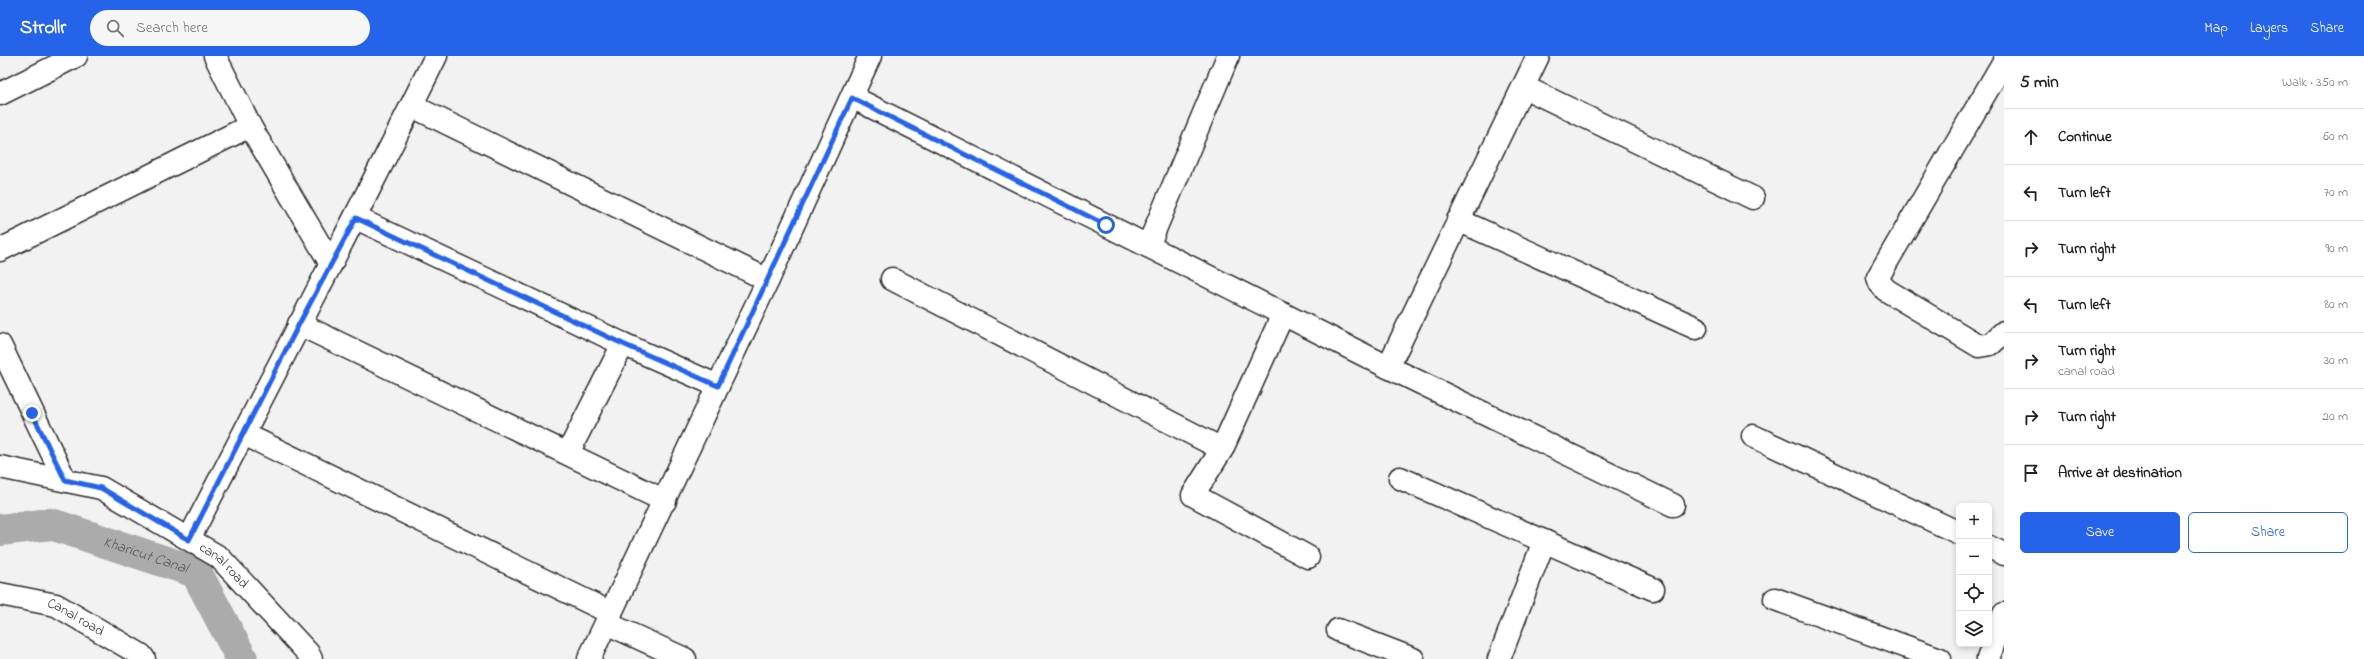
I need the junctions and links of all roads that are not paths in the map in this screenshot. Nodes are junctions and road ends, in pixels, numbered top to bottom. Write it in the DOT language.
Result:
graph roads {
  1 [pos="76,56"];
  2 [pos="215,56"];
  3 [pos="436,56"];
  4 [pos="870,56"];
  5 [pos="1228,56"];
  6 [pos="1538,56"];
  7 [pos="2004,61"];
  8 [pos="1524,87"];
  9 [pos="0,94"];
  10 [pos="852,98"];
  11 [pos="412,106"];
  12 [pos="250,126"];
  13 [pos="1753,198"];
  14 [pos="356,218"];
  15 [pos="1458,220"];
  16 [pos="1148,246"];
  17 [pos="0,250"];
  18 [pos="331,264"];
  19 [pos="892,279"];
  20 [pos="768,280"];
  21 [pos="1284,314"];
  22 [pos="299,324"];
  23 [pos="1696,328"];
  24 [pos="2004,332"];
  25 [pos="623,344"];
  26 [pos="0,346"];
  27 [pos="1388,367"];
  28 [pos="718,386"];
  29 [pos="244,434"];
  30 [pos="1753,436"];
  31 [pos="1222,449"];
  32 [pos="568,453"];
  33 [pos="0,467"];
  34 [pos="1400,478"];
  35 [pos="65,480"];
  36 [pos="665,500"];
  37 [pos="1673,504"];
  38 [pos="1956,532"];
  39 [pos="189,540"];
  40 [pos="1544,541"];
  41 [pos="1992,548"];
  42 [pos="2004,554"];
  43 [pos="1308,557"];
  44 [pos="1653,589"];
  45 [pos="0,594"];
  46 [pos="1775,599"];
  47 [pos="2004,614"];
  48 [pos="609,618"];
  49 [pos="1338,630"];
  50 [pos="144,659"];
  51 [pos="311,659"];
  52 [pos="589,659"];
  53 [pos="685,659"];
  54 [pos="1413,659"];
  55 [pos="1499,659"];
  56 [pos="1940,659"];
  57 [pos="1988,659"];
  1 -- 9 [label="street"];
  2 -- 12 [label="street"];
  3 -- 11 [label="street"];
  4 -- 10 [label="street"];
  5 -- 16 [label="street"];
  6 -- 8 [label="street"];
  7 -- 24 [label="street"];
  8 -- 13 [label="street"];
  8 -- 15 [label="street"];
  10 -- 16 [label="street"];
  10 -- 20 [label="street"];
  11 -- 14 [label="street"];
  11 -- 20 [label="street"];
  12 -- 17 [label="street"];
  12 -- 18 [label="street"];
  14 -- 18 [label="street"];
  14 -- 25 [label="street"];
  15 -- 23 [label="street"];
  15 -- 27 [label="street"];
  16 -- 21 [label="street"];
  18 -- 22 [label="street"];
  19 -- 31 [label="street"];
  20 -- 28 [label="street"];
  21 -- 27 [label="street"];
  21 -- 31 [label="street"];
  22 -- 29 [label="street"];
  22 -- 32 [label="street"];
  25 -- 28 [label="street"];
  25 -- 32 [label="street"];
  26 -- 35 [label="street"];
  27 -- 37 [label="street"];
  28 -- 36 [label="street"];
  29 -- 39 [label="street"];
  29 -- 48 [label="street"];
  30 -- 38 [label="street"];
  31 -- 43 [label="street"];
  32 -- 36 [label="street"];
  33 -- 35 [label="street, canal road"];
  34 -- 40 [label="street"];
  35 -- 39 [label="street, canal road"];
  36 -- 48 [label="street"];
  39 -- 51 [label="street, canal road"];
  40 -- 44 [label="street"];
  40 -- 55 [label="street"];
  41 -- 42 [label="street"];
  45 -- 50 [label="street, Canal road"];
  46 -- 56 [label="street"];
  47 -- 57 [label="street"];
  48 -- 52 [label="street"];
  48 -- 53 [label="street"];
  49 -- 54 [label="street"];
}
